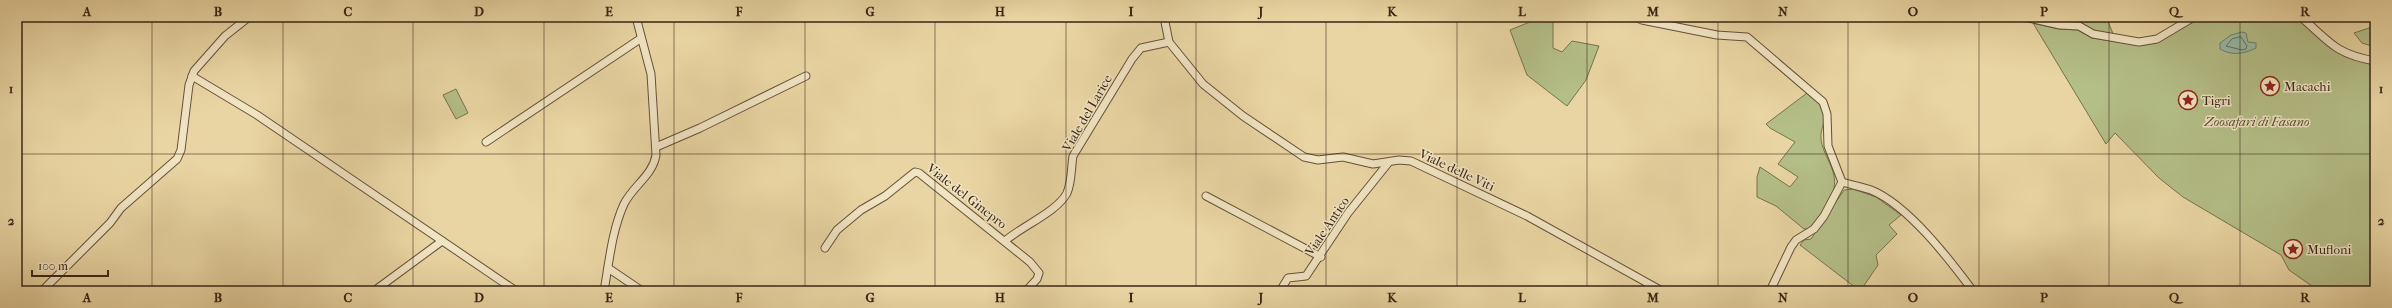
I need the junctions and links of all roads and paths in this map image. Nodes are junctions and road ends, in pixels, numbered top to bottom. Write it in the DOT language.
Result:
graph roads {
  1 [pos="249,17"];
  2 [pos="636,17"];
  3 [pos="1164,17"];
  4 [pos="1636,17"];
  5 [pos="2024,17"];
  6 [pos="2194,17"];
  7 [pos="2301,17"];
  8 [pos="640,39"];
  9 [pos="1169,42"];
  10 [pos="2375,61"];
  11 [pos="192,76"];
  12 [pos="806,76"];
  13 [pos="486,142"];
  14 [pos="656,147"];
  15 [pos="1389,162"];
  16 [pos="1842,182"];
  17 [pos="1206,196"];
  18 [pos="442,241"];
  19 [pos="1005,241"];
  20 [pos="825,248"];
  21 [pos="1321,257"];
  22 [pos="608,268"];
  23 [pos="42,291"];
  24 [pos="374,291"];
  25 [pos="516,291"];
  26 [pos="604,291"];
  27 [pos="642,291"];
  28 [pos="1026,291"];
  29 [pos="1280,291"];
  30 [pos="1662,291"];
  31 [pos="1770,291"];
  32 [pos="1973,291"];
  1 -- 11 [label="street"];
  2 -- 8 [label="street"];
  3 -- 9 [label="street, Viale delle Viti"];
  4 -- 16 [label="street"];
  5 -- 6 [label="street"];
  7 -- 10 [label="street"];
  8 -- 13 [label="street"];
  8 -- 14 [label="street"];
  9 -- 15 [label="street, Viale delle Viti"];
  9 -- 19 [label="street, Viale del Larice"];
  11 -- 18 [label="street"];
  11 -- 23 [label="street"];
  12 -- 14 [label="street"];
  14 -- 22 [label="street"];
  15 -- 21 [label="street, Viale Antico"];
  15 -- 30 [label="street, Viale delle Viti"];
  16 -- 31 [label="street"];
  16 -- 32 [label="street"];
  17 -- 21 [label="street"];
  18 -- 24 [label="street"];
  18 -- 25 [label="street"];
  19 -- 20 [label="street, Viale del Ginepro"];
  19 -- 28 [label="street, Viale del Ginepro"];
  21 -- 29 [label="street, Viale Antico"];
  22 -- 26 [label="street"];
  22 -- 27 [label="street"];
}
